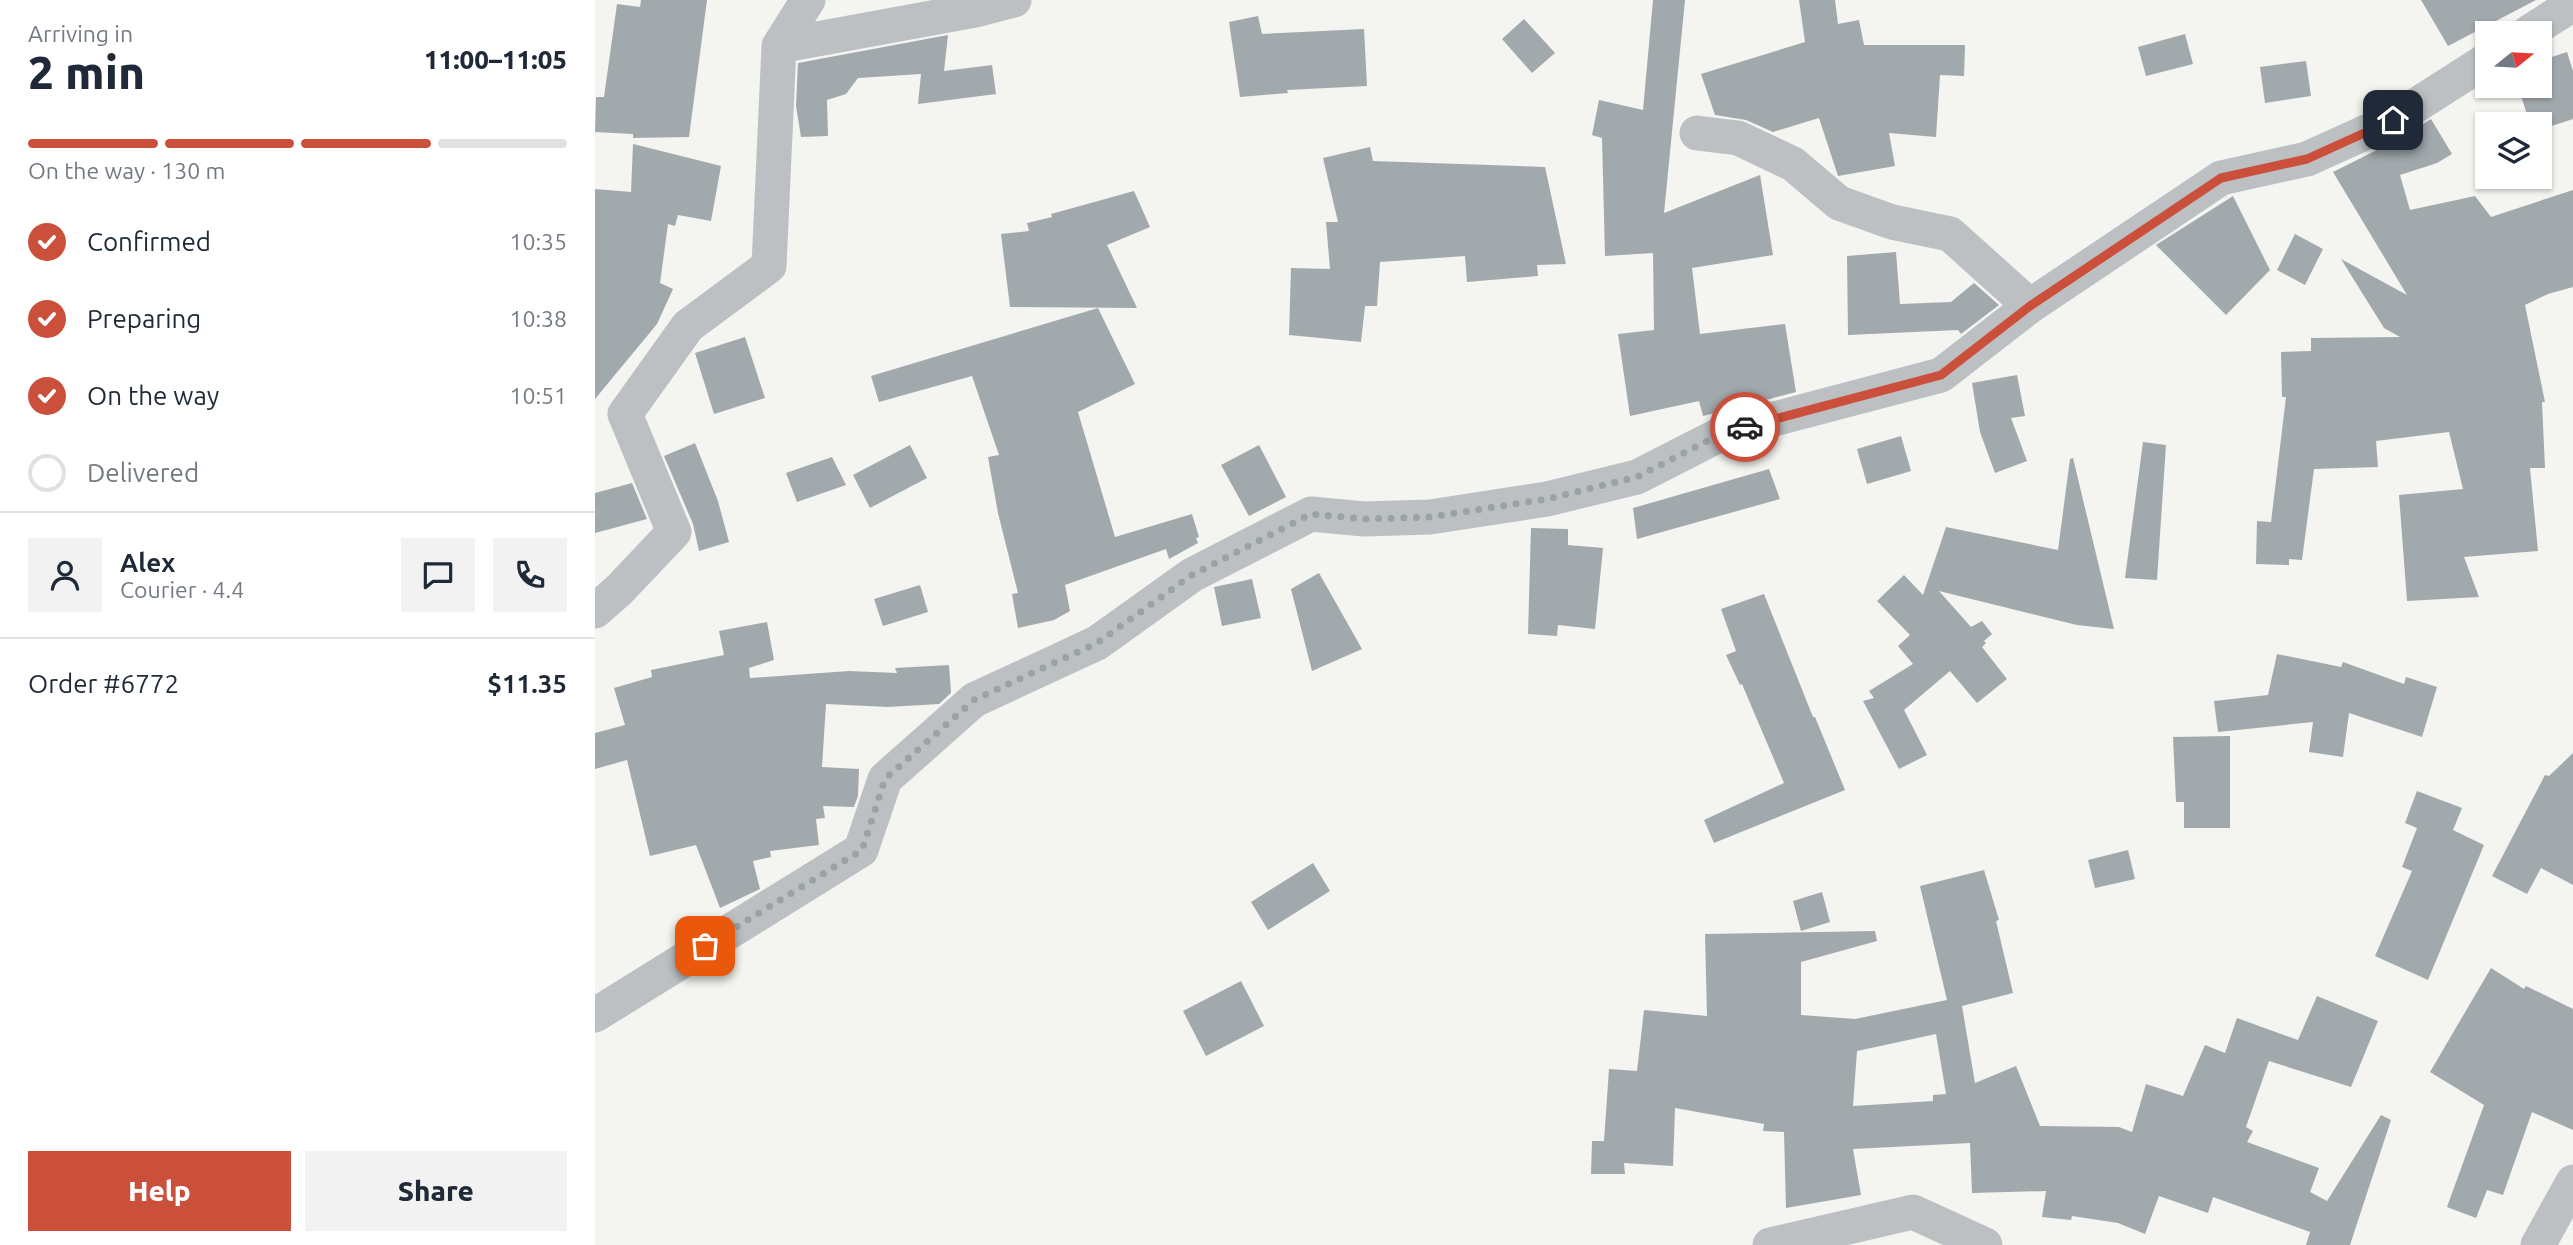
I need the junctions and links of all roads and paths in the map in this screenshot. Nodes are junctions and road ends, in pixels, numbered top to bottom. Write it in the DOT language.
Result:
graph roads {
  1 [pos="808,0"];
  2 [pos="1014,0"];
  3 [pos="2573,4"];
  4 [pos="2547,21"];
  5 [pos="779,46"];
  6 [pos="2475,68"];
  7 [pos="1697,133"];
  8 [pos="2030,306"];
  9 [pos="595,611"];
  10 [pos="595,1015"];
  11 [pos="2573,1182"];
  12 [pos="1770,1245"];
  13 [pos="1985,1245"];
  14 [pos="2538,1245"];
  1 -- 5 [label="street"];
  2 -- 5 [label="street"];
  3 -- 4 [label="street"];
  5 -- 9 [label="street"];
  6 -- 8 [label="street"];
  7 -- 8 [label="street"];
  8 -- 10 [label="street"];
  11 -- 14 [label="street"];
  12 -- 13 [label="street"];
}
